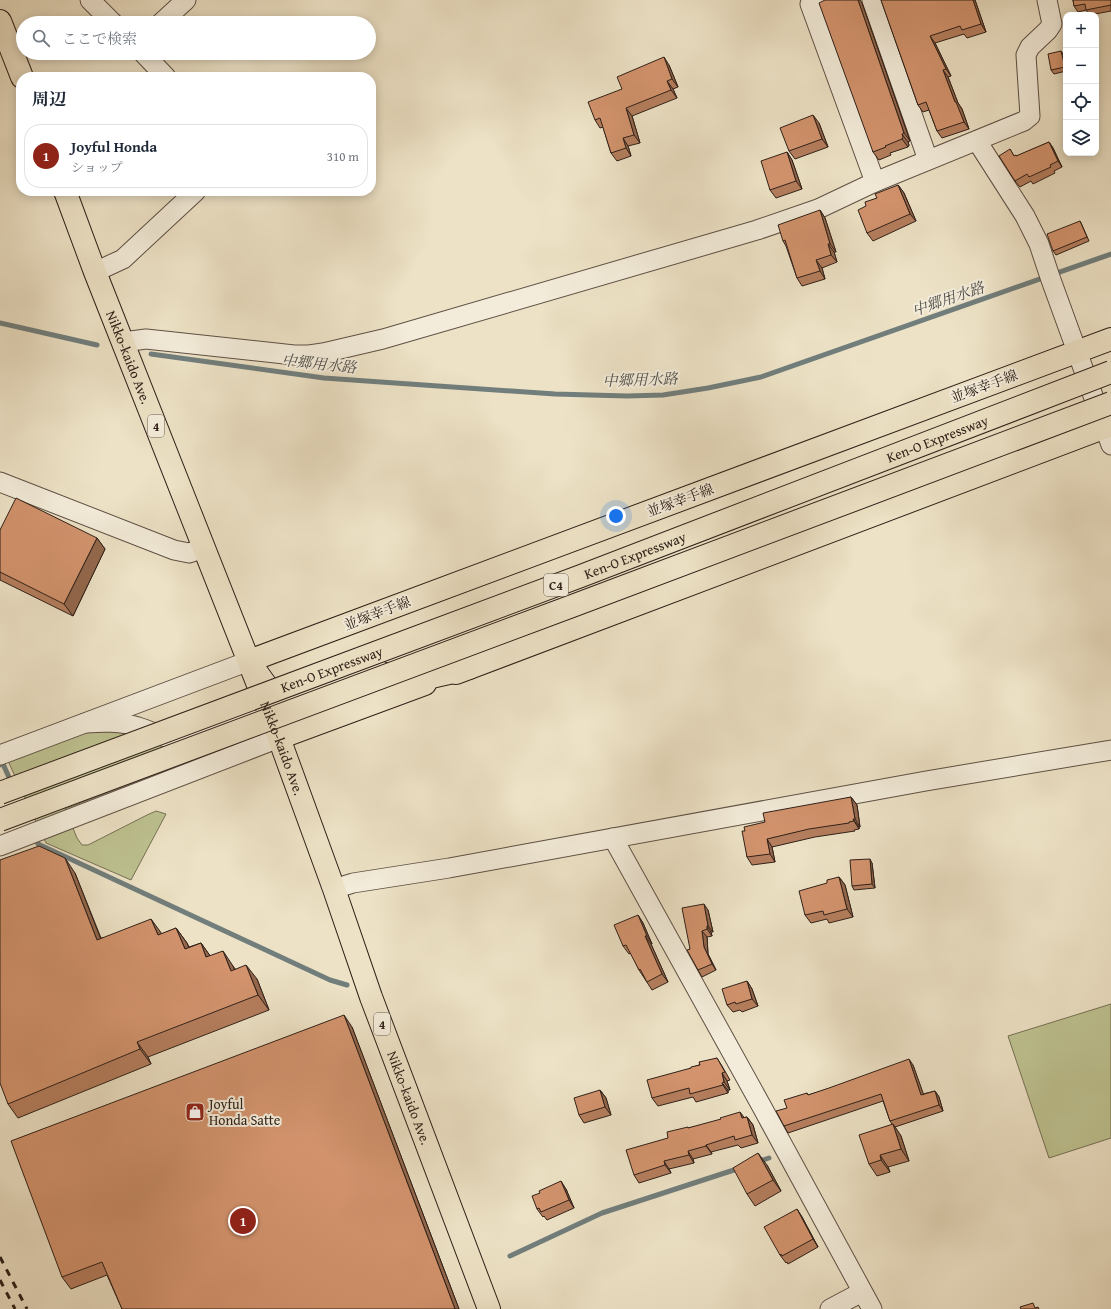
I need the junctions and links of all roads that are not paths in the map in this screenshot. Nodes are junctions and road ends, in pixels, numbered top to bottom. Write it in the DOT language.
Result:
graph roads {
  1 [pos="90,0"];
  2 [pos="186,0"];
  3 [pos="823,0"];
  4 [pos="872,0"];
  5 [pos="1047,0"];
  6 [pos="106,16"];
  7 [pos="169,16"];
  8 [pos="0,21"];
  9 [pos="150,60"];
  10 [pos="20,72"];
  11 [pos="161,72"];
  12 [pos="977,141"];
  13 [pos="928,160"];
  14 [pos="875,182"];
  15 [pos="67,196"];
  16 [pos="191,196"];
  17 [pos="95,272"];
  18 [pos="1111,339"];
  19 [pos="123,342"];
  20 [pos="1077,351"];
  21 [pos="1111,372"];
  22 [pos="1111,403"];
  23 [pos="1109,432"];
  24 [pos="0,482"];
  25 [pos="204,548"];
  26 [pos="249,661"];
  27 [pos="469,668"];
  28 [pos="85,723"];
  29 [pos="279,738"];
  30 [pos="1111,750"];
  31 [pos="5,753"];
  32 [pos="0,793"];
  33 [pos="0,820"];
  34 [pos="613,838"];
  35 [pos="0,846"];
  36 [pos="334,889"];
  37 [pos="862,1292"];
  38 [pos="489,1309"];
  39 [pos="830,1309"];
  40 [pos="872,1309"];
  1 -- 6 [label="street"];
  2 -- 7 [label="street"];
  3 -- 14 [label="street"];
  4 -- 13 [label="street"];
  5 -- 12 [label="street"];
  8 -- 10 [label="main road"];
  9 -- 11 [label="street"];
  12 -- 13 [label="street"];
  12 -- 20 [label="street"];
  13 -- 14 [label="street"];
  14 -- 19 [label="street"];
  15 -- 17 [label="main road, Nikko-kaido Ave. / 4"];
  16 -- 17 [label="street"];
  17 -- 19 [label="main road, Nikko-kaido Ave. / 4"];
  18 -- 20 [label="main road, 並塚幸手線"];
  19 -- 25 [label="main road, Nikko-kaido Ave. / 4"];
  20 -- 23 [label="street"];
  20 -- 26 [label="main road, 並塚幸手線"];
  21 -- 32 [label="main road, Ken-O Expressway / C4, bridge"];
  22 -- 33 [label="main road, Ken-O Expressway / C4, bridge"];
  23 -- 27 [label="main road"];
  24 -- 25 [label="street"];
  25 -- 26 [label="main road, Nikko-kaido Ave. / 4"];
  26 -- 27 [label="main road"];
  26 -- 28 [label="street"];
  26 -- 29 [label="main road, Nikko-kaido Ave. / 4"];
  27 -- 29 [label="main road"];
  28 -- 29 [label="street"];
  28 -- 31 [label="street"];
  29 -- 35 [label="street"];
  29 -- 36 [label="main road, Nikko-kaido Ave. / 4"];
  30 -- 34 [label="street"];
  34 -- 36 [label="street"];
  34 -- 37 [label="street"];
  36 -- 38 [label="main road, Nikko-kaido Ave. / 4"];
  37 -- 39 [label="street"];
  37 -- 40 [label="street"];
}
